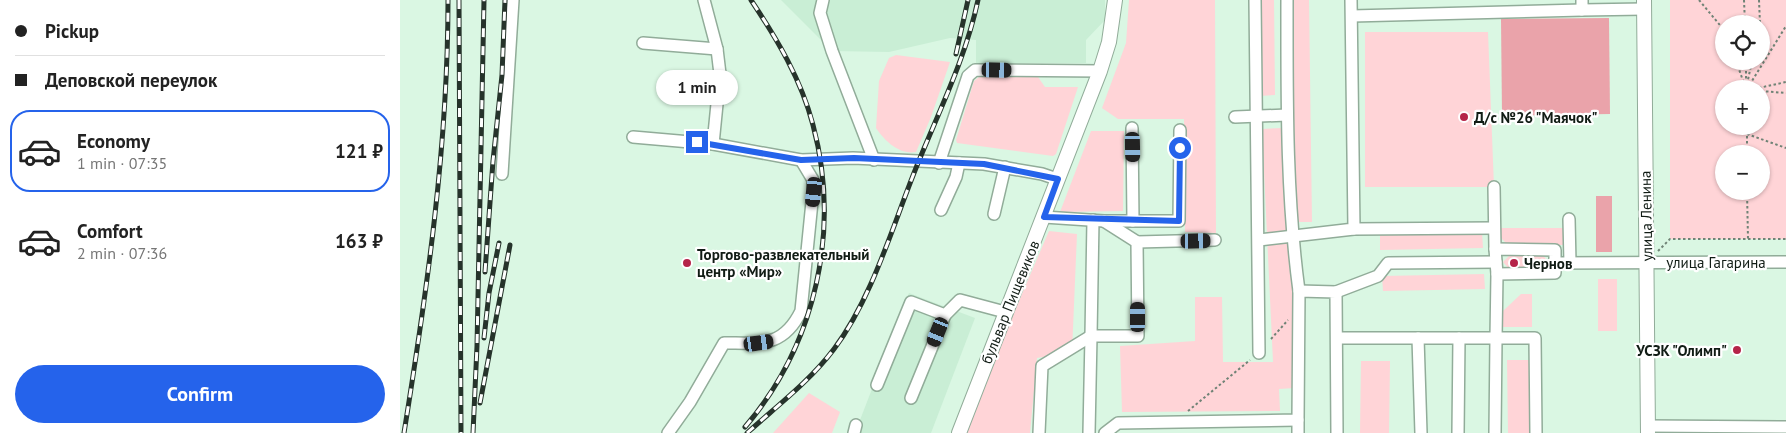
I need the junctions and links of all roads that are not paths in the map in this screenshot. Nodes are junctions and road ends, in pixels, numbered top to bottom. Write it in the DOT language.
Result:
graph roads {
  1 [pos="513,0"];
  2 [pos="704,0"];
  3 [pos="824,0"];
  4 [pos="1115,0"];
  5 [pos="1256,0"];
  6 [pos="1287,0"];
  7 [pos="1351,0"];
  8 [pos="1501,0"];
  9 [pos="1582,5"];
  10 [pos="1644,5"];
  11 [pos="1550,6"];
  12 [pos="1501,12"];
  13 [pos="1352,16"];
  14 [pos="644,43"];
  15 [pos="717,48"];
  16 [pos="1100,71"];
  17 [pos="1287,115"];
  18 [pos="1255,116"];
  19 [pos="1235,117"];
  20 [pos="1132,128"];
  21 [pos="1180,130"];
  22 [pos="633,136"];
  23 [pos="713,144"];
  24 [pos="801,160"];
  25 [pos="874,160"];
  26 [pos="939,163"];
  27 [pos="960,163"];
  28 [pos="1005,167"];
  29 [pos="502,174"];
  30 [pos="1058,179"];
  31 [pos="1494,187"];
  32 [pos="941,210"];
  33 [pos="994,214"];
  34 [pos="1044,217"];
  35 [pos="1569,218"];
  36 [pos="1099,220"];
  37 [pos="1134,221"];
  38 [pos="1494,228"];
  39 [pos="1354,229"];
  40 [pos="1292,237"];
  41 [pos="1215,240"];
  42 [pos="1259,240"];
  43 [pos="1137,242"];
  44 [pos="1495,249"];
  45 [pos="1786,262"];
  46 [pos="1555,263"];
  47 [pos="1570,263"];
  48 [pos="1646,263"];
  49 [pos="1496,268"];
  50 [pos="1299,291"];
  51 [pos="1336,292"];
  52 [pos="1005,312"];
  53 [pos="945,315"];
  54 [pos="1091,336"];
  55 [pos="1337,338"];
  56 [pos="1418,338"];
  57 [pos="1459,338"];
  58 [pos="1496,338"];
  59 [pos="1259,352"];
  60 [pos="877,385"];
  61 [pos="911,398"];
  62 [pos="1298,420"];
  63 [pos="1786,427"];
  64 [pos="1156,428"];
  65 [pos="1648,430"];
  66 [pos="668,433"];
  67 [pos="959,433"];
  68 [pos="1039,433"];
  69 [pos="1090,433"];
  70 [pos="1105,433"];
  71 [pos="1298,433"];
  72 [pos="1337,433"];
  73 [pos="1421,433"];
  74 [pos="1458,433"];
  75 [pos="1495,433"];
  76 [pos="1536,433"];
  1 -- 29 [label="street"];
  2 -- 15 [label="street"];
  3 -- 25 [label="street"];
  4 -- 16 [label="main road, бульвар Пищевиков"];
  5 -- 18 [label="street"];
  6 -- 17 [label="street"];
  7 -- 13 [label="street"];
  8 -- 12 [label="street"];
  9 -- 10 [label="street"];
  9 -- 11 [label="street"];
  10 -- 48 [label="main road, улица Ленина"];
  11 -- 12 [label="street"];
  12 -- 13 [label="street"];
  13 -- 39 [label="street"];
  14 -- 15 [label="street"];
  15 -- 23 [label="street"];
  16 -- 26 [label="street"];
  16 -- 30 [label="main road, бульвар Пищевиков"];
  17 -- 18 [label="street"];
  17 -- 40 [label="street"];
  18 -- 19 [label="street"];
  18 -- 42 [label="street"];
  20 -- 37 [label="street"];
  21 -- 37 [label="street"];
  22 -- 23 [label="street"];
  23 -- 24 [label="street"];
  24 -- 25 [label="street"];
  24 -- 66 [label="street"];
  25 -- 26 [label="street"];
  26 -- 27 [label="street"];
  27 -- 28 [label="street"];
  27 -- 32 [label="street"];
  28 -- 30 [label="street"];
  28 -- 33 [label="street"];
  30 -- 34 [label="main road, бульвар Пищевиков"];
  31 -- 38 [label="street"];
  34 -- 36 [label="street"];
  34 -- 52 [label="main road, бульвар Пищевиков"];
  35 -- 47 [label="street"];
  36 -- 37 [label="street"];
  36 -- 43 [label="street"];
  36 -- 54 [label="street"];
  38 -- 39 [label="street"];
  38 -- 44 [label="street"];
  39 -- 40 [label="street"];
  40 -- 42 [label="street"];
  40 -- 50 [label="street"];
  41 -- 43 [label="street"];
  42 -- 59 [label="street"];
  43 -- 54 [label="street"];
  44 -- 46 [label="street"];
  44 -- 49 [label="street"];
  45 -- 48 [label="street, улица Гагарина"];
  46 -- 47 [label="street, улица Гагарина"];
  46 -- 49 [label="street"];
  47 -- 48 [label="street, улица Гагарина"];
  48 -- 65 [label="main road, улица Ленина"];
  49 -- 51 [label="street"];
  49 -- 58 [label="street"];
  50 -- 51 [label="street"];
  50 -- 62 [label="street"];
  51 -- 55 [label="street"];
  52 -- 53 [label="street"];
  52 -- 67 [label="main road, бульвар Пищевиков"];
  53 -- 60 [label="street"];
  53 -- 61 [label="street"];
  54 -- 68 [label="street"];
  54 -- 69 [label="street"];
  55 -- 56 [label="street"];
  55 -- 72 [label="street"];
  56 -- 57 [label="street"];
  56 -- 73 [label="street"];
  57 -- 58 [label="street"];
  57 -- 74 [label="street"];
  58 -- 75 [label="street"];
  58 -- 76 [label="street"];
  62 -- 64 [label="street"];
  62 -- 71 [label="street"];
  63 -- 65 [label="street"];
  64 -- 70 [label="street"];
}
